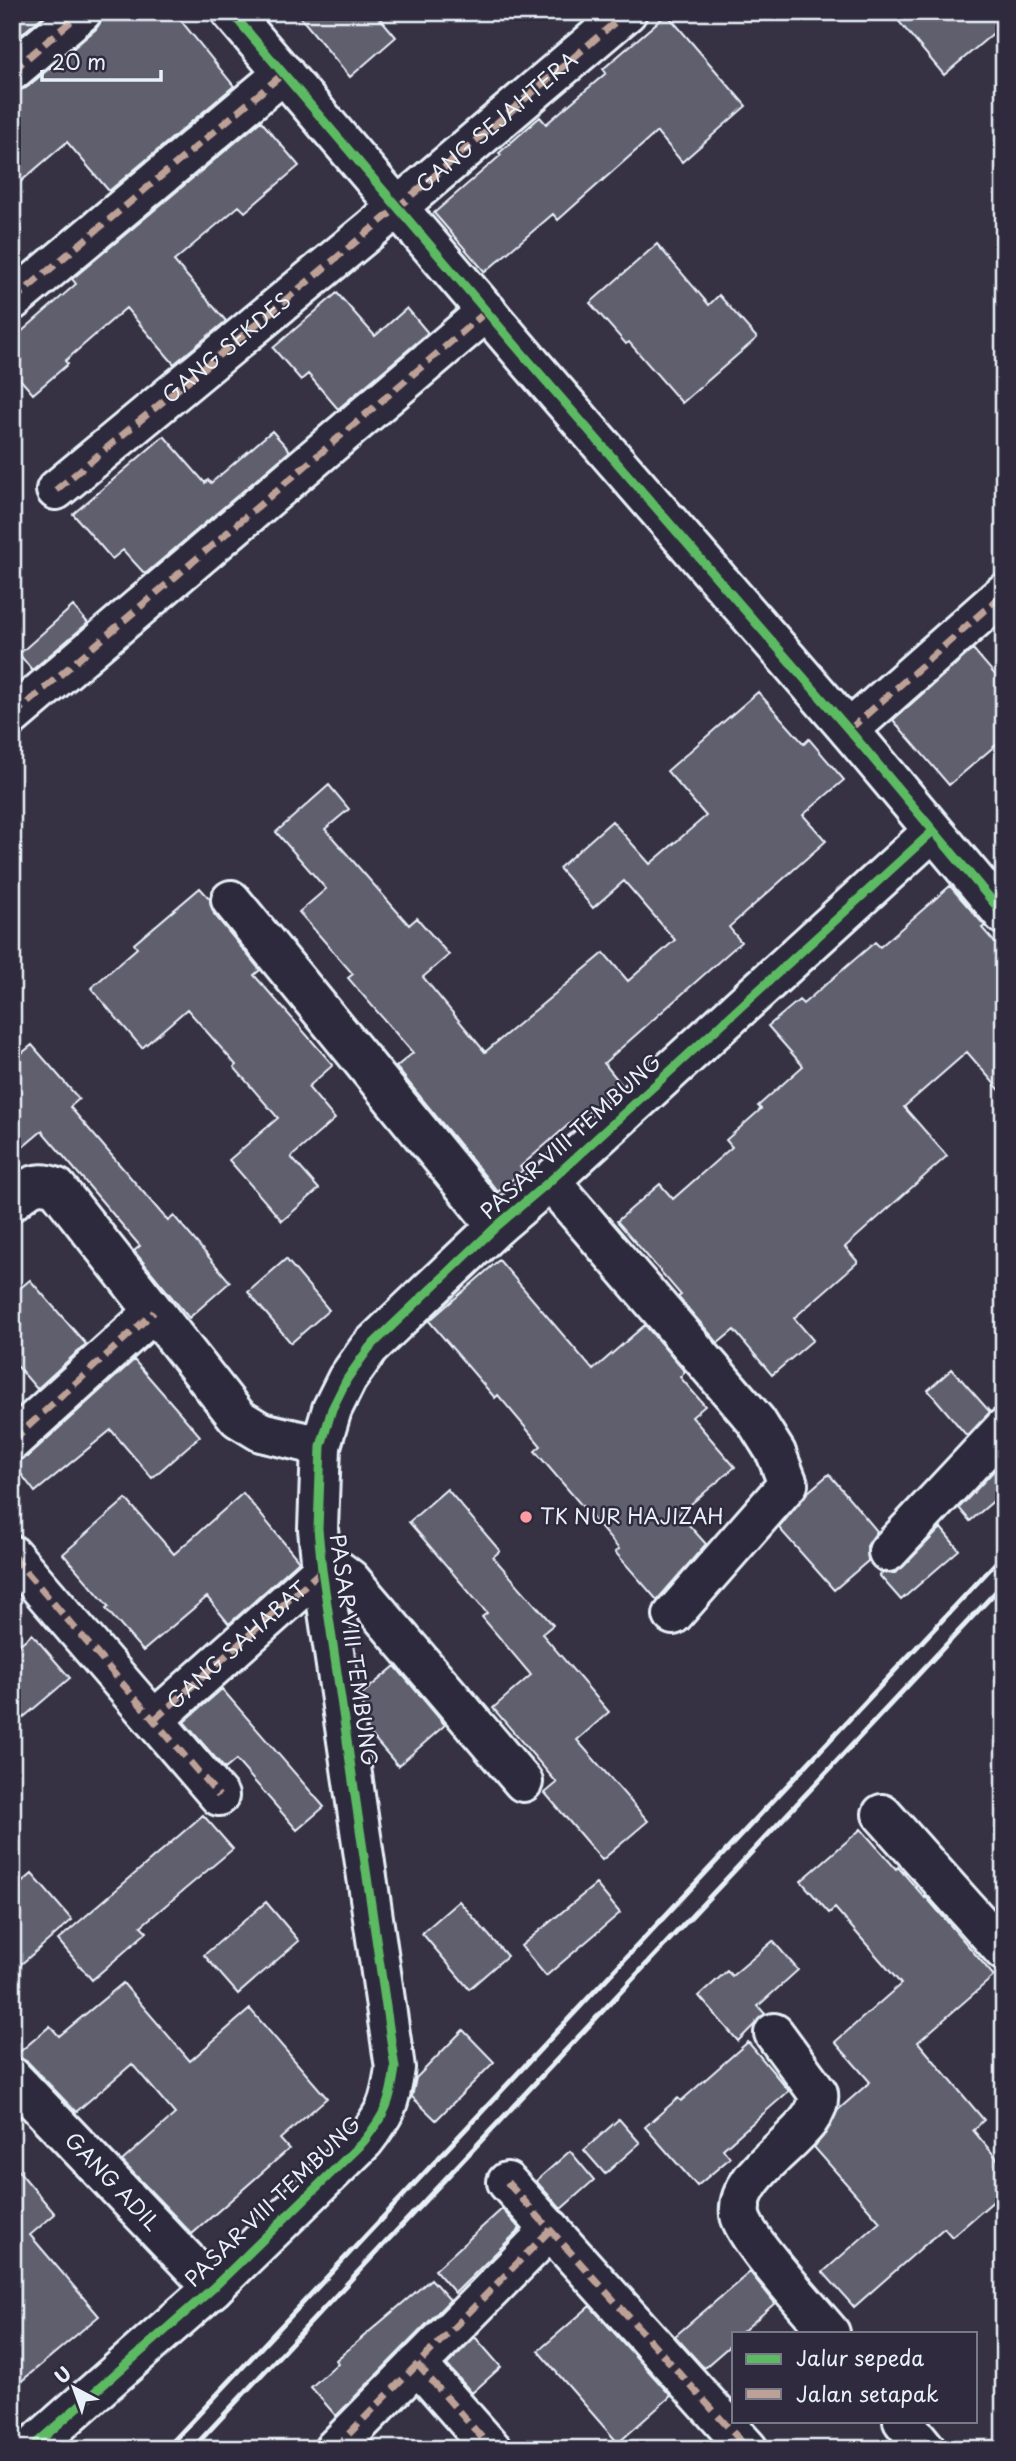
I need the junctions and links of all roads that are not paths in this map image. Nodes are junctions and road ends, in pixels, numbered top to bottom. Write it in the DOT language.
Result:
graph roads {
  1 [pos="82,12"];
  2 [pos="231,12"];
  3 [pos="627,12"];
  4 [pos="12,71"];
  5 [pos="284,73"];
  6 [pos="399,206"];
  7 [pos="12,301"];
  8 [pos="487,311"];
  9 [pos="56,490"];
  10 [pos="1004,593"];
  11 [pos="12,716"];
  12 [pos="849,730"];
  13 [pos="933,831"];
  14 [pos="231,900"];
  15 [pos="1004,915"];
  16 [pos="551,1181"];
  17 [pos="12,1200"];
  18 [pos="497,1226"];
  19 [pos="154,1312"];
  20 [pos="1004,1428"];
  21 [pos="12,1441"];
  22 [pos="321,1446"];
  23 [pos="888,1552"];
  24 [pos="12,1555"];
  25 [pos="322,1570"];
  26 [pos="673,1615"];
  27 [pos="153,1720"];
  28 [pos="523,1783"];
  29 [pos="219,1796"];
  30 [pos="882,1814"];
  31 [pos="1004,1951"];
  32 [pos="774,2033"];
  33 [pos="12,2077"];
  34 [pos="507,2182"];
  35 [pos="551,2229"];
  36 [pos="213,2288"];
  37 [pos="829,2332"];
  38 [pos="417,2364"];
  39 [pos="904,2422"];
  40 [pos="30,2449"];
  41 [pos="334,2449"];
  42 [pos="492,2449"];
  43 [pos="748,2449"];
  44 [pos="926,2449"];
  1 -- 4 [label="street"];
  2 -- 5 [label="street"];
  3 -- 6 [label="street, GANG SEJAHTERA"];
  5 -- 6 [label="street"];
  5 -- 7 [label="street"];
  6 -- 8 [label="street"];
  6 -- 9 [label="street, GANG SEKDES"];
  8 -- 11 [label="street"];
  8 -- 12 [label="street"];
  10 -- 12 [label="street"];
  12 -- 13 [label="street"];
  13 -- 15 [label="street"];
  13 -- 16 [label="street, PASAR VIII TEMBUNG"];
  14 -- 18 [label="street"];
  16 -- 18 [label="street, PASAR VIII TEMBUNG"];
  16 -- 26 [label="street"];
  17 -- 19 [label="street"];
  18 -- 22 [label="street, PASAR VIII TEMBUNG"];
  19 -- 21 [label="street"];
  19 -- 22 [label="street"];
  20 -- 23 [label="street"];
  22 -- 25 [label="street, PASAR VIII TEMBUNG"];
  24 -- 27 [label="street"];
  25 -- 27 [label="street, GANG SAHABAT"];
  25 -- 28 [label="street"];
  25 -- 36 [label="street, PASAR VIII TEMBUNG"];
  27 -- 29 [label="street"];
  30 -- 31 [label="street"];
  32 -- 37 [label="street"];
  33 -- 36 [label="street, GANG ADIL"];
  34 -- 35 [label="street"];
  35 -- 38 [label="street"];
  35 -- 43 [label="street"];
  36 -- 40 [label="street, PASAR VIII TEMBUNG"];
  38 -- 41 [label="street"];
  38 -- 42 [label="street"];
  39 -- 44 [label="street"];
}
